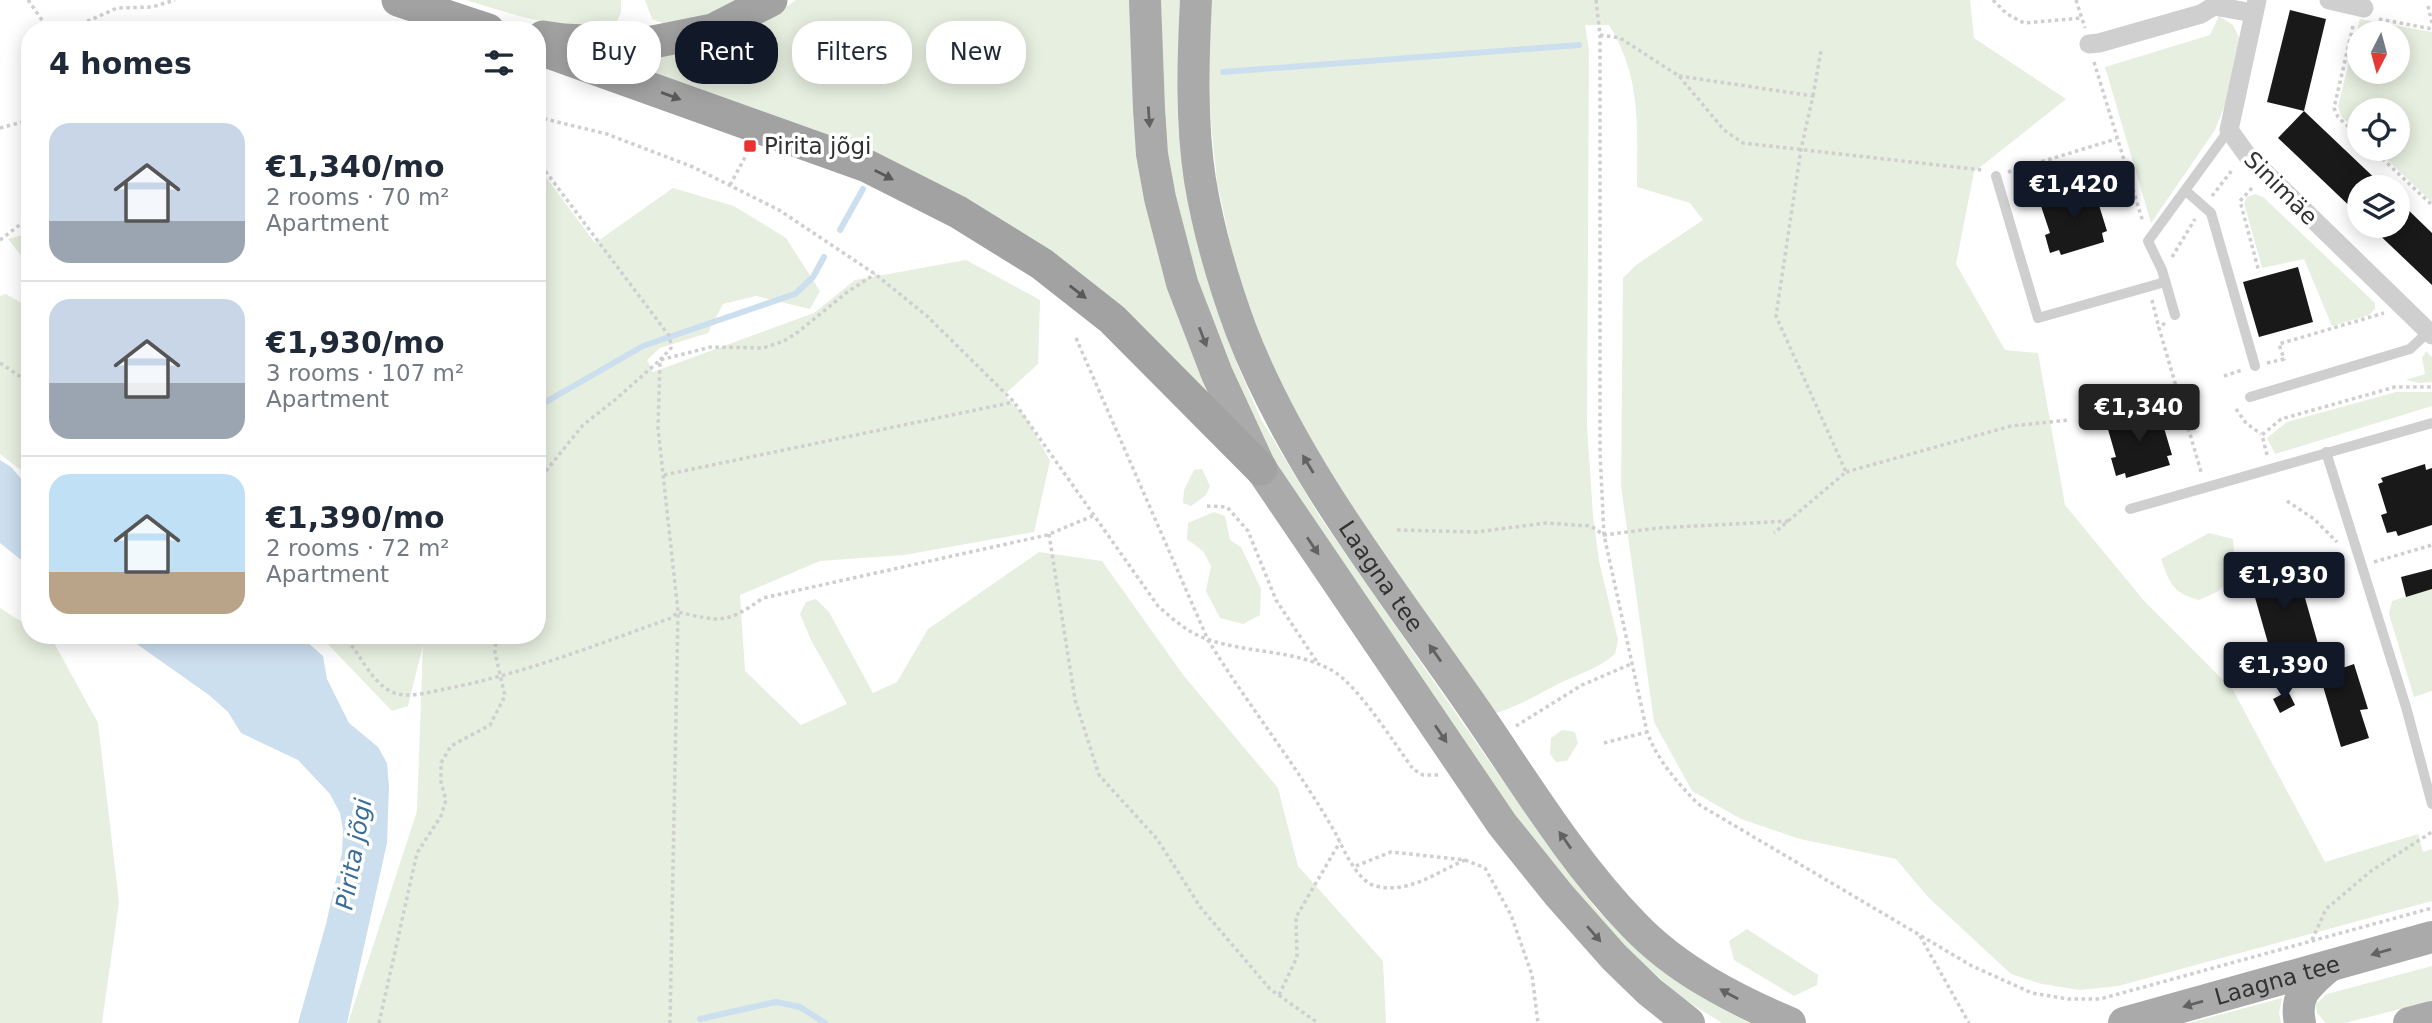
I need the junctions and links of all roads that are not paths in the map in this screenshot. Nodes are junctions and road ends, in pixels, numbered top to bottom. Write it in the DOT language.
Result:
graph roads {
  1 [pos="398,0"];
  2 [pos="771,0"];
  3 [pos="1145,0"];
  4 [pos="1196,0"];
  5 [pos="2329,0"];
  6 [pos="2255,7"];
  7 [pos="2359,10"];
  8 [pos="463,21"];
  9 [pos="546,37"];
  10 [pos="2089,44"];
  11 [pos="546,51"];
  12 [pos="2229,130"];
  13 [pos="2000,174"];
  14 [pos="2186,191"];
  15 [pos="2165,282"];
  16 [pos="2175,315"];
  17 [pos="2430,333"];
  18 [pos="2255,366"];
  19 [pos="2250,397"];
  20 [pos="2432,423"];
  21 [pos="2326,452"];
  22 [pos="1261,469"];
  23 [pos="2130,509"];
  24 [pos="2432,804"];
  25 [pos="2432,937"];
  26 [pos="2329,966"];
  27 [pos="2432,1017"];
  28 [pos="1689,1023"];
  29 [pos="1790,1023"];
  30 [pos="2124,1023"];
  31 [pos="2300,1023"];
  32 [pos="2409,1023"];
  1 -- 8 [label="highway"];
  2 -- 9 [label="highway"];
  3 -- 22 [label="main road, Laagna tee, one-way"];
  29 -- 4 [label="main road, Laagna tee, one-way"];
  5 -- 7 [label="street"];
  6 -- 10 [label="street"];
  6 -- 12 [label="street, Sinimäe"];
  11 -- 22 [label="highway, one-way"];
  12 -- 14 [label="lane"];
  12 -- 17 [label="street, Sinimäe"];
  13 -- 15 [label="lane"];
  14 -- 15 [label="lane"];
  14 -- 18 [label="lane"];
  15 -- 16 [label="lane"];
  17 -- 19 [label="lane"];
  20 -- 21 [label="lane"];
  21 -- 23 [label="lane"];
  21 -- 24 [label="lane"];
  22 -- 28 [label="main road, Laagna tee, one-way"];
  25 -- 26 [label="main road, Laagna tee, one-way"];
  26 -- 30 [label="main road, Laagna tee, one-way"];
  26 -- 31 [label="main road"];
  27 -- 32 [label="main road"];
}
